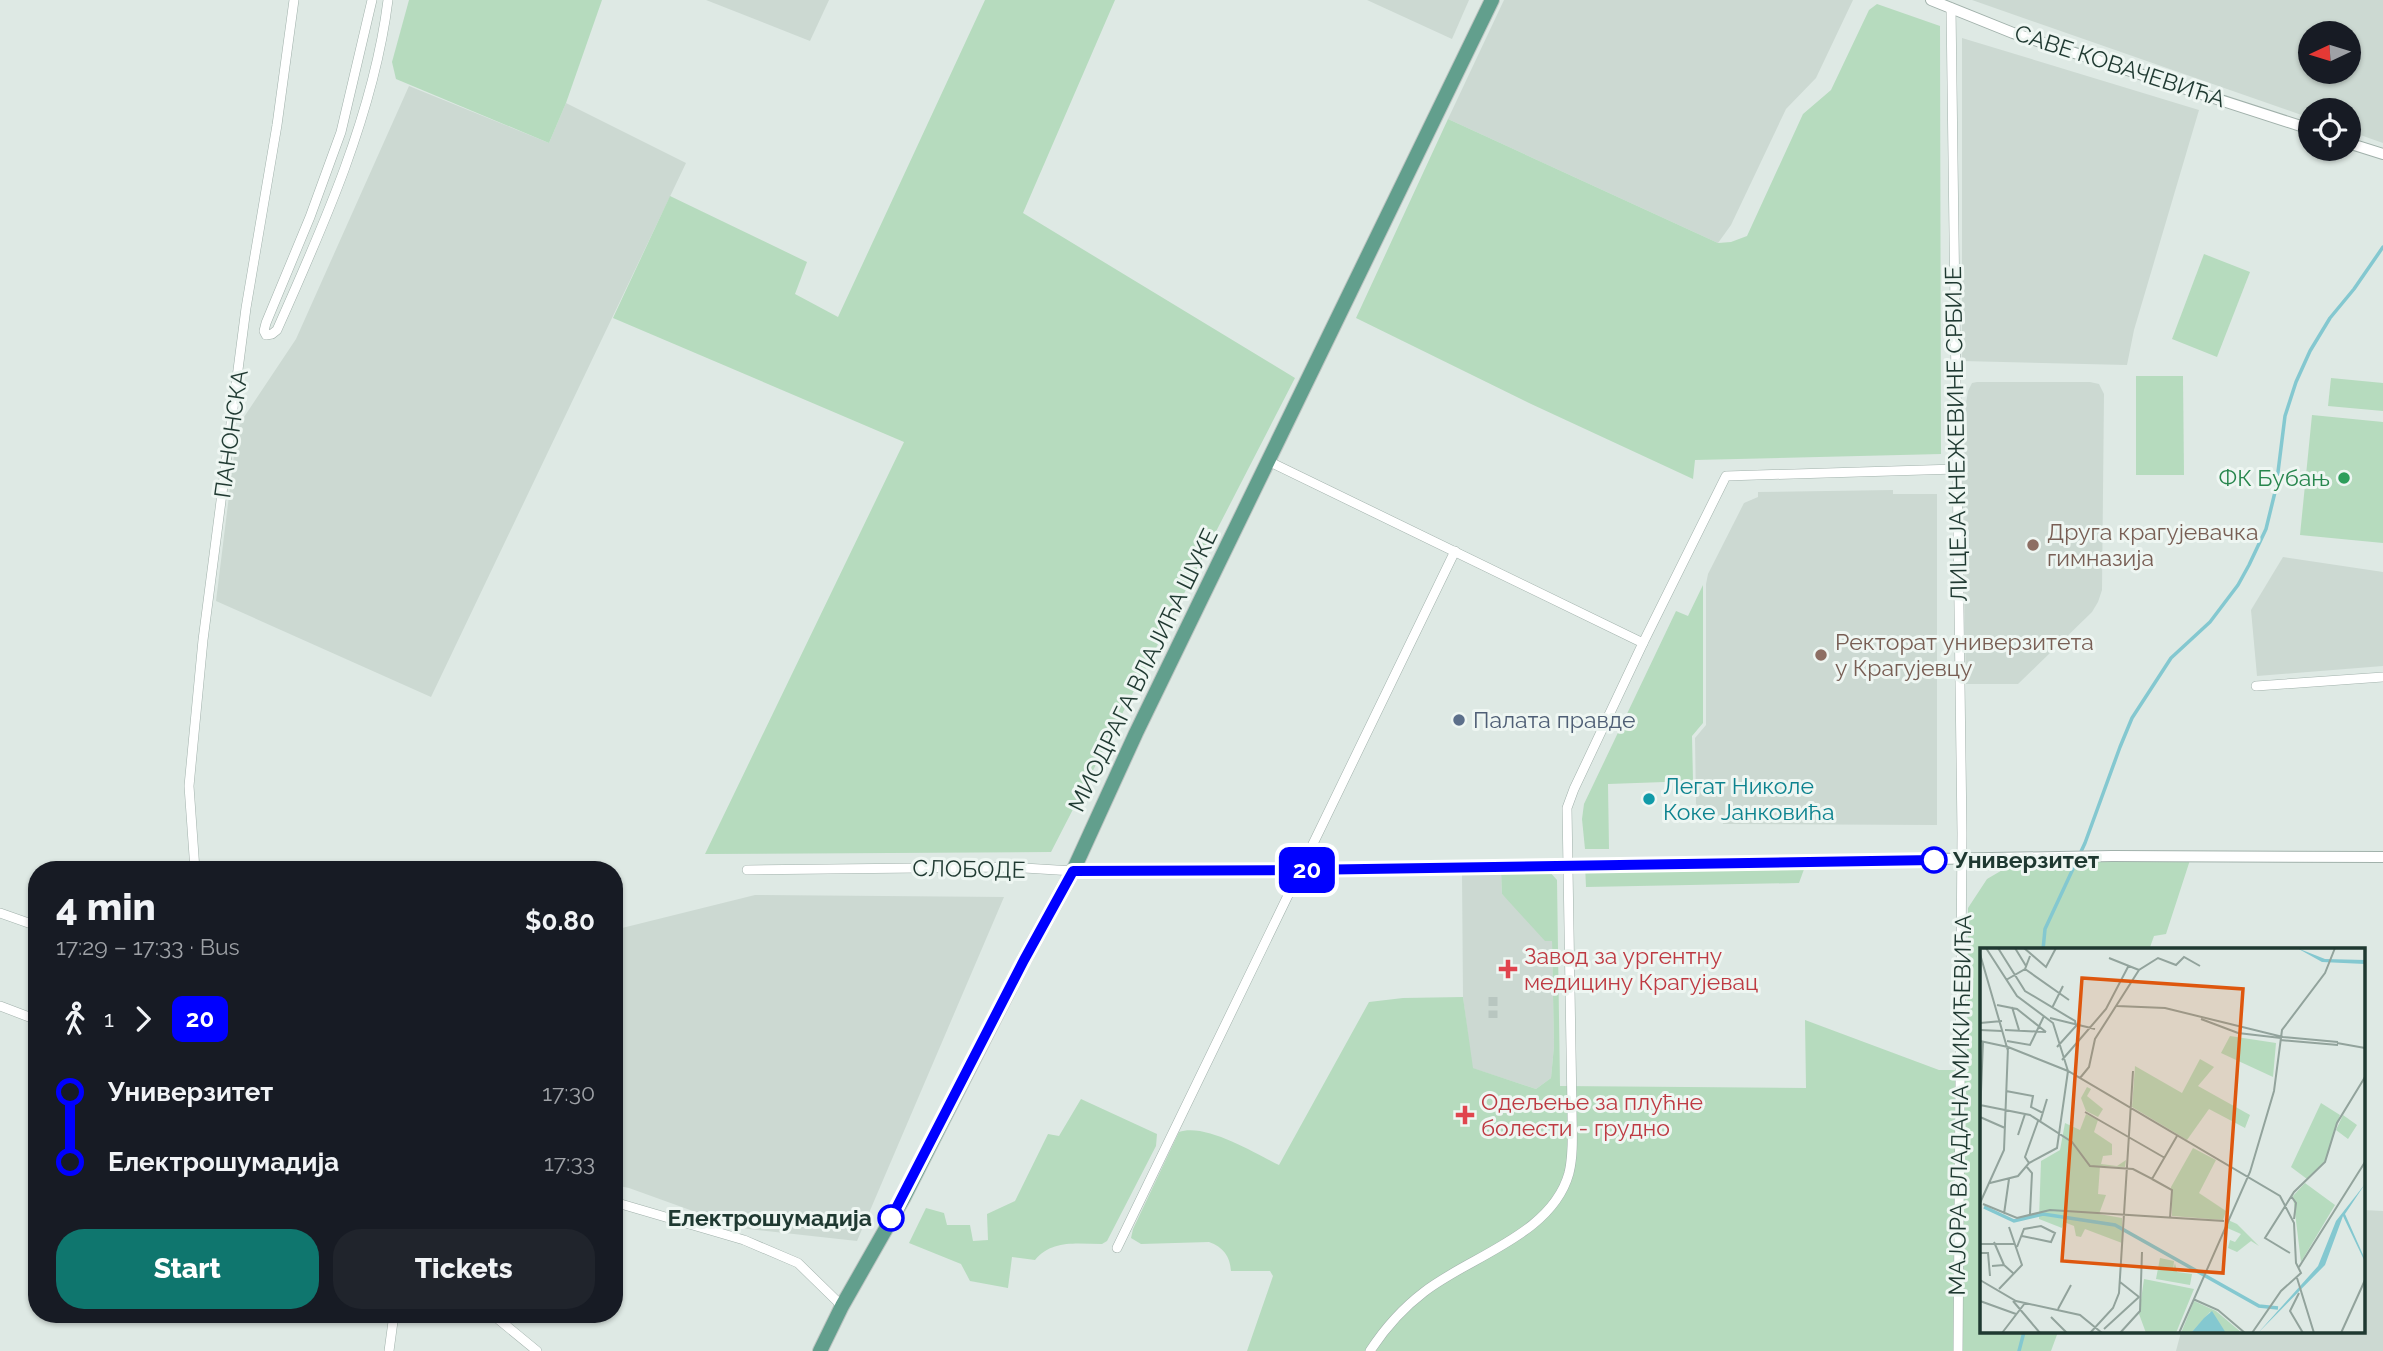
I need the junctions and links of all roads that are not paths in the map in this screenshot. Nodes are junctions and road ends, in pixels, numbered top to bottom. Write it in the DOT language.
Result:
graph roads {
  1 [pos="294,0"];
  2 [pos="372,0"];
  3 [pos="388,0"];
  4 [pos="1492,0"];
  5 [pos="1931,0"];
  6 [pos="1951,8"];
  7 [pos="2298,125"];
  8 [pos="2361,147"];
  9 [pos="2383,154"];
  10 [pos="1268,461"];
  11 [pos="1956,469"];
  12 [pos="1455,551"];
  13 [pos="1643,643"];
  14 [pos="2383,677"];
  15 [pos="2256,686"];
  16 [pos="2383,857"];
  17 [pos="1962,860"];
  18 [pos="194,861"];
  19 [pos="1569,866"];
  20 [pos="747,870"];
  21 [pos="1301,870"];
  22 [pos="1073,871"];
  23 [pos="0,913"];
  24 [pos="28,923"];
  25 [pos="0,1006"];
  26 [pos="28,1017"];
  27 [pos="623,1205"];
  28 [pos="1117,1248"];
  29 [pos="842,1306"];
  30 [pos="393,1323"];
  31 [pos="503,1323"];
  32 [pos="389,1351"];
  33 [pos="537,1351"];
  34 [pos="820,1351"];
  35 [pos="1370,1351"];
  36 [pos="1958,1351"];
  1 -- 18 [label="street, ПАНОНСКА"];
  2 -- 3 [label="street"];
  4 -- 10 [label="main road, МИОДРАГА ВЛАЈИЋА ШУКЕ"];
  5 -- 6 [label="street, САВЕ КОВАЧЕВИЋА"];
  6 -- 7 [label="street, САВЕ КОВАЧЕВИЋА"];
  6 -- 11 [label="street, ЛИЦЕЈА КНЕЖЕВИНЕ СРБИЈЕ"];
  8 -- 9 [label="street"];
  10 -- 12 [label="street"];
  10 -- 22 [label="main road, МИОДРАГА ВЛАЈИЋА ШУКЕ"];
  11 -- 13 [label="street"];
  11 -- 17 [label="street, ЛИЦЕЈА КНЕЖЕВИНЕ СРБИЈЕ"];
  12 -- 13 [label="street"];
  12 -- 21 [label="street"];
  13 -- 19 [label="street"];
  14 -- 15 [label="street"];
  16 -- 17 [label="street, СЛОБОДЕ"];
  17 -- 19 [label="street, СЛОБОДЕ"];
  17 -- 36 [label="street, МАЈОРА ВЛАДАНА МИКИЋЕВИЋА"];
  19 -- 21 [label="street, СЛОБОДЕ"];
  19 -- 35 [label="street"];
  20 -- 22 [label="street, СЛОБОДЕ"];
  21 -- 22 [label="street, СЛОБОДЕ"];
  21 -- 28 [label="street"];
  22 -- 29 [label="main road, МИОДРАГА ВЛАЈИЋА ШУКЕ"];
  23 -- 24 [label="street"];
  25 -- 26 [label="street"];
  27 -- 29 [label="street"];
  29 -- 34 [label="main road, МИОДРАГА ВЛАЈИЋА ШУКЕ"];
  30 -- 32 [label="street"];
  31 -- 33 [label="street"];
}
